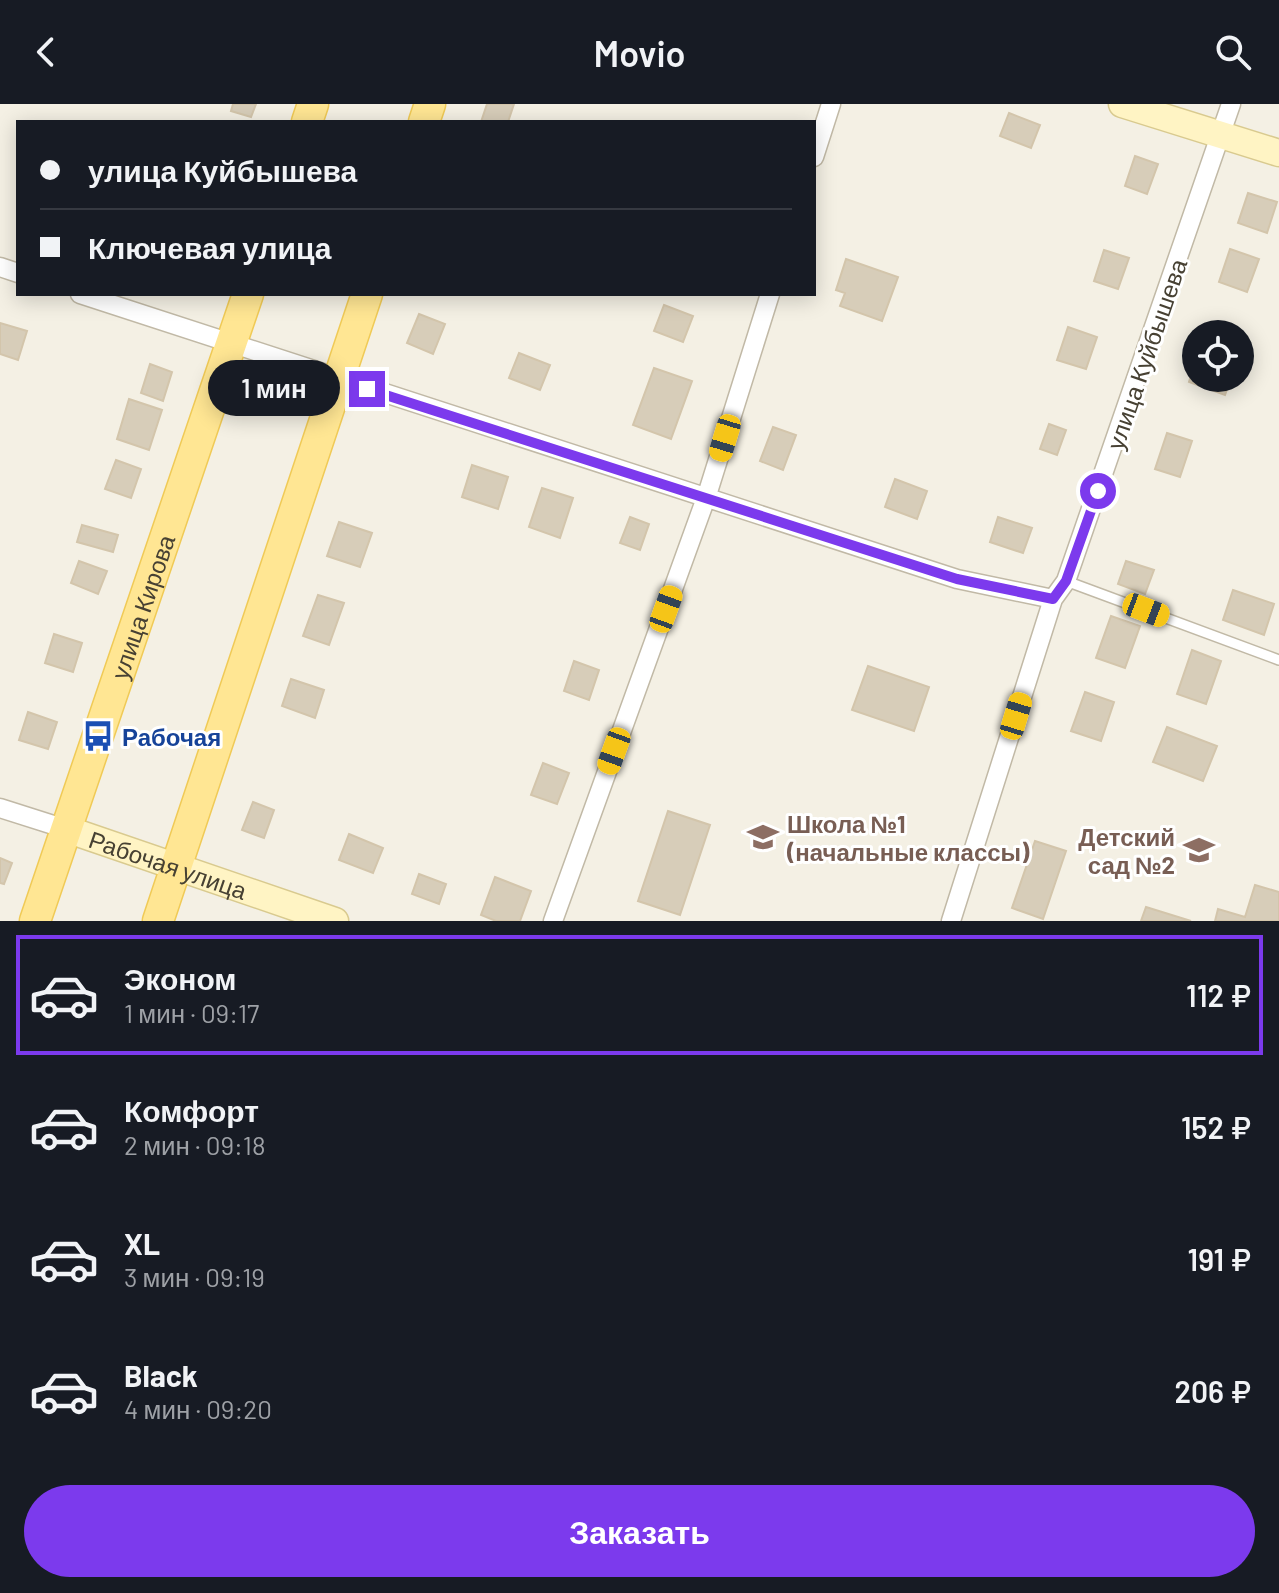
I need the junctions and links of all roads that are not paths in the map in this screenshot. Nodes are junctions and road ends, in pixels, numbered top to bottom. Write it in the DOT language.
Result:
graph roads {
  1 [pos="831,104"];
  2 [pos="1122,104"];
  3 [pos="1231,104"];
  4 [pos="1220,136"];
  5 [pos="816,151"];
  6 [pos="1279,153"];
  7 [pos="86,296"];
  8 [pos="247,296"];
  9 [pos="366,296"];
  10 [pos="769,296"];
  11 [pos="230,345"];
  12 [pos="339,380"];
  13 [pos="707,495"];
  14 [pos="1066,581"];
  15 [pos="1053,599"];
  16 [pos="1279,660"];
  17 [pos="0,808"];
  18 [pos="66,829"];
  19 [pos="177,866"];
  20 [pos="35,921"];
  21 [pos="158,921"];
  22 [pos="335,921"];
  23 [pos="553,921"];
  24 [pos="951,921"];
  1 -- 5 [label="street"];
  2 -- 4 [label="main road"];
  3 -- 4 [label="street, улица Куйбышева"];
  4 -- 6 [label="main road"];
  4 -- 14 [label="street, улица Куйбышева"];
  7 -- 11 [label="street"];
  8 -- 11 [label="main road, улица Кирова"];
  9 -- 12 [label="main road"];
  10 -- 13 [label="street"];
  11 -- 12 [label="street"];
  11 -- 18 [label="main road, улица Кирова"];
  12 -- 13 [label="street"];
  12 -- 19 [label="main road"];
  13 -- 15 [label="street"];
  13 -- 23 [label="street"];
  14 -- 15 [label="street, улица Куйбышева"];
  14 -- 16 [label="lane"];
  15 -- 24 [label="street, улица Куйбышева"];
  17 -- 18 [label="street, Рабочая улица"];
  18 -- 19 [label="main road, Рабочая улица"];
  18 -- 20 [label="main road, улица Кирова"];
  19 -- 21 [label="main road"];
  19 -- 22 [label="main road, Рабочая улица"];
}
